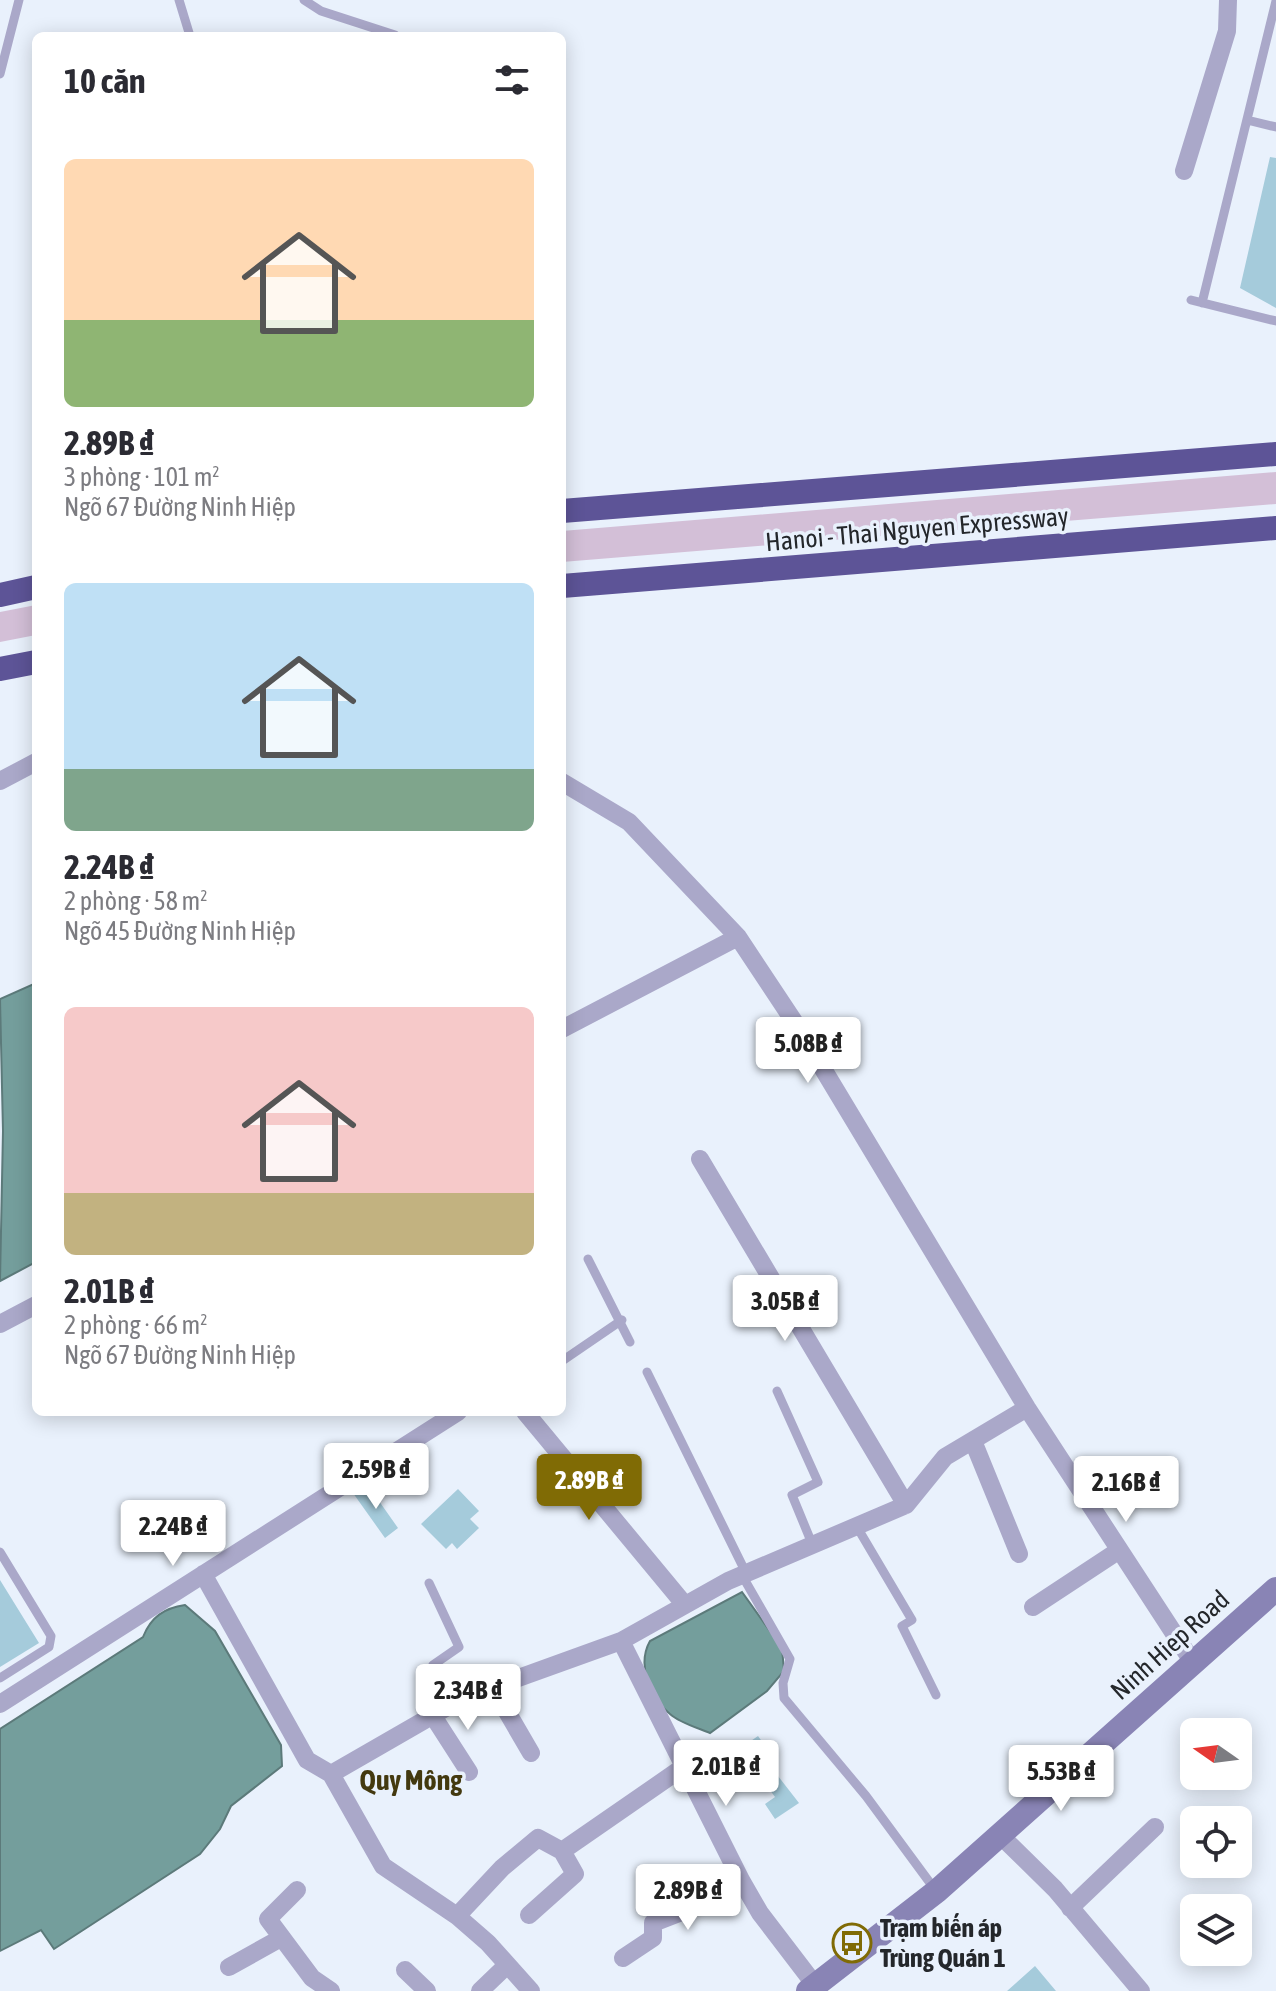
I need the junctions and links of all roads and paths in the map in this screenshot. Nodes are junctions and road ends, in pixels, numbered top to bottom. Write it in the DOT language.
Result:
graph roads {
  1 [pos="19,0"];
  2 [pos="179,0"];
  3 [pos="304,0"];
  4 [pos="1228,0"];
  5 [pos="1276,4"];
  6 [pos="189,32"];
  7 [pos="386,32"];
  8 [pos="0,74"];
  9 [pos="1247,120"];
  10 [pos="1276,127"];
  11 [pos="1184,171"];
  12 [pos="1191,300"];
  13 [pos="1202,303"];
  14 [pos="1276,321"];
  15 [pos="1276,454"];
  16 [pos="566,511"];
  17 [pos="1276,528"];
  18 [pos="566,586"];
  19 [pos="32,588"];
  20 [pos="0,595"];
  21 [pos="32,663"];
  22 [pos="0,669"];
  23 [pos="32,764"];
  24 [pos="0,781"];
  25 [pos="566,784"];
  26 [pos="738,937"];
  27 [pos="566,1027"];
  28 [pos="700,1159"];
  29 [pos="588,1259"];
  30 [pos="32,1307"];
  31 [pos="622,1319"];
  32 [pos="0,1324"];
  33 [pos="630,1342"];
  34 [pos="566,1358"];
  35 [pos="647,1372"];
  36 [pos="777,1391"];
  37 [pos="1027,1408"];
  38 [pos="452,1416"];
  39 [pos="528,1416"];
  40 [pos="973,1441"];
  41 [pos="906,1505"];
  42 [pos="857,1527"];
  43 [pos="813,1546"];
  44 [pos="1118,1551"];
  45 [pos="0,1552"];
  46 [pos="1019,1554"];
  47 [pos="203,1574"];
  48 [pos="745,1576"];
  49 [pos="429,1583"];
  50 [pos="1276,1589"];
  51 [pos="685,1605"];
  52 [pos="1033,1607"];
  53 [pos="621,1641"];
  54 [pos="1192,1661"];
  55 [pos="0,1678"];
  56 [pos="492,1686"];
  57 [pos="936,1695"];
  58 [pos="0,1704"];
  59 [pos="453,1705"];
  60 [pos="433,1716"];
  61 [pos="531,1753"];
  62 [pos="682,1768"];
  63 [pos="469,1772"];
  64 [pos="331,1774"];
  65 [pos="1155,1827"];
  66 [pos="1001,1836"];
  67 [pos="562,1851"];
  68 [pos="741,1880"];
  69 [pos="297,1890"];
  70 [pos="937,1891"];
  71 [pos="1070,1908"];
  72 [pos="529,1915"];
  73 [pos="457,1916"];
  74 [pos="281,1938"];
  75 [pos="623,1958"];
  76 [pos="506,1966"];
  77 [pos="229,1967"];
  78 [pos="405,1970"];
  79 [pos="811,1988"];
  80 [pos="331,1991"];
  81 [pos="427,1991"];
  82 [pos="480,1991"];
  83 [pos="531,1991"];
  84 [pos="1141,1991"];
  1 -- 8 [label="lane"];
  2 -- 6 [label="lane"];
  3 -- 7 [label="lane"];
  4 -- 11 [label="street"];
  5 -- 9 [label="lane"];
  9 -- 10 [label="lane"];
  9 -- 13 [label="lane"];
  12 -- 13 [label="lane"];
  13 -- 14 [label="lane"];
  15 -- 16 [label="highway, Hanoi - Thai Nguyen Expressway"];
  17 -- 18 [label="highway, Hanoi - Thai Nguyen Expressway"];
  19 -- 20 [label="highway"];
  21 -- 22 [label="highway"];
  23 -- 24 [label="street"];
  25 -- 26 [label="street"];
  26 -- 27 [label="street"];
  26 -- 37 [label="street"];
  28 -- 41 [label="street"];
  29 -- 31 [label="lane"];
  30 -- 32 [label="street"];
  31 -- 33 [label="lane"];
  31 -- 34 [label="lane"];
  35 -- 48 [label="lane"];
  36 -- 43 [label="lane"];
  37 -- 40 [label="street"];
  37 -- 44 [label="street"];
  38 -- 47 [label="street"];
  39 -- 51 [label="street"];
  40 -- 41 [label="street"];
  40 -- 46 [label="street"];
  41 -- 42 [label="street"];
  42 -- 43 [label="street"];
  42 -- 57 [label="lane"];
  43 -- 48 [label="street"];
  44 -- 52 [label="street"];
  44 -- 54 [label="street"];
  45 -- 55 [label="lane"];
  47 -- 58 [label="street"];
  47 -- 64 [label="street"];
  48 -- 51 [label="street"];
  48 -- 70 [label="lane"];
  49 -- 59 [label="lane"];
  50 -- 54 [label="main road, Ninh Hiep Road"];
  51 -- 53 [label="street"];
  53 -- 56 [label="street"];
  53 -- 62 [label="street"];
  54 -- 66 [label="main road, Ninh Hiep Road"];
  56 -- 59 [label="street"];
  56 -- 61 [label="street"];
  59 -- 60 [label="street"];
  60 -- 63 [label="street"];
  60 -- 64 [label="street"];
  62 -- 67 [label="street"];
  62 -- 68 [label="street"];
  64 -- 73 [label="street"];
  65 -- 71 [label="street"];
  66 -- 70 [label="main road, Ninh Hiep Road"];
  66 -- 71 [label="street"];
  67 -- 72 [label="street"];
  67 -- 73 [label="street"];
  68 -- 75 [label="street"];
  68 -- 79 [label="street"];
  69 -- 74 [label="street"];
  70 -- 79 [label="main road, Ninh Hiep Road"];
  71 -- 84 [label="street"];
  73 -- 76 [label="street"];
  74 -- 77 [label="street"];
  74 -- 80 [label="street"];
  76 -- 82 [label="street"];
  76 -- 83 [label="street"];
  78 -- 81 [label="street"];
}
